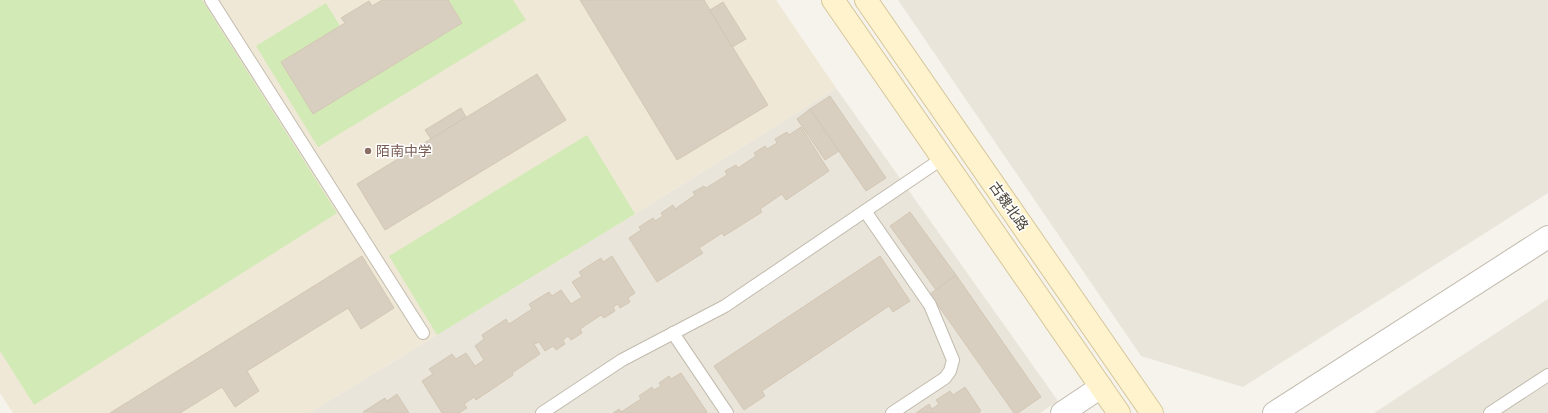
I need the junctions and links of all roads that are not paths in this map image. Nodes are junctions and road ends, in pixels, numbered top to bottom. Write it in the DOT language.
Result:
graph roads {
  1 [pos="211,0"];
  2 [pos="833,0"];
  3 [pos="866,0"];
  4 [pos="943,158"];
  5 [pos="865,211"];
  6 [pos="1548,237"];
  7 [pos="423,332"];
  8 [pos="673,333"];
  9 [pos="1548,375"];
  10 [pos="1101,387"];
  11 [pos="542,413"];
  12 [pos="727,413"];
  13 [pos="892,413"];
  14 [pos="1062,413"];
  15 [pos="1119,413"];
  16 [pos="1152,413"];
  17 [pos="1274,413"];
  18 [pos="1490,413"];
  1 -- 7 [label="lane"];
  2 -- 4 [label="main road, 古魏北路"];
  3 -- 16 [label="main road, 古魏北路"];
  4 -- 5 [label="lane"];
  4 -- 10 [label="main road, 古魏北路"];
  5 -- 8 [label="lane"];
  5 -- 13 [label="lane"];
  6 -- 17 [label="street"];
  8 -- 11 [label="lane"];
  8 -- 12 [label="lane"];
  9 -- 18 [label="lane"];
  10 -- 14 [label="street"];
  10 -- 15 [label="main road, 古魏北路"];
}
